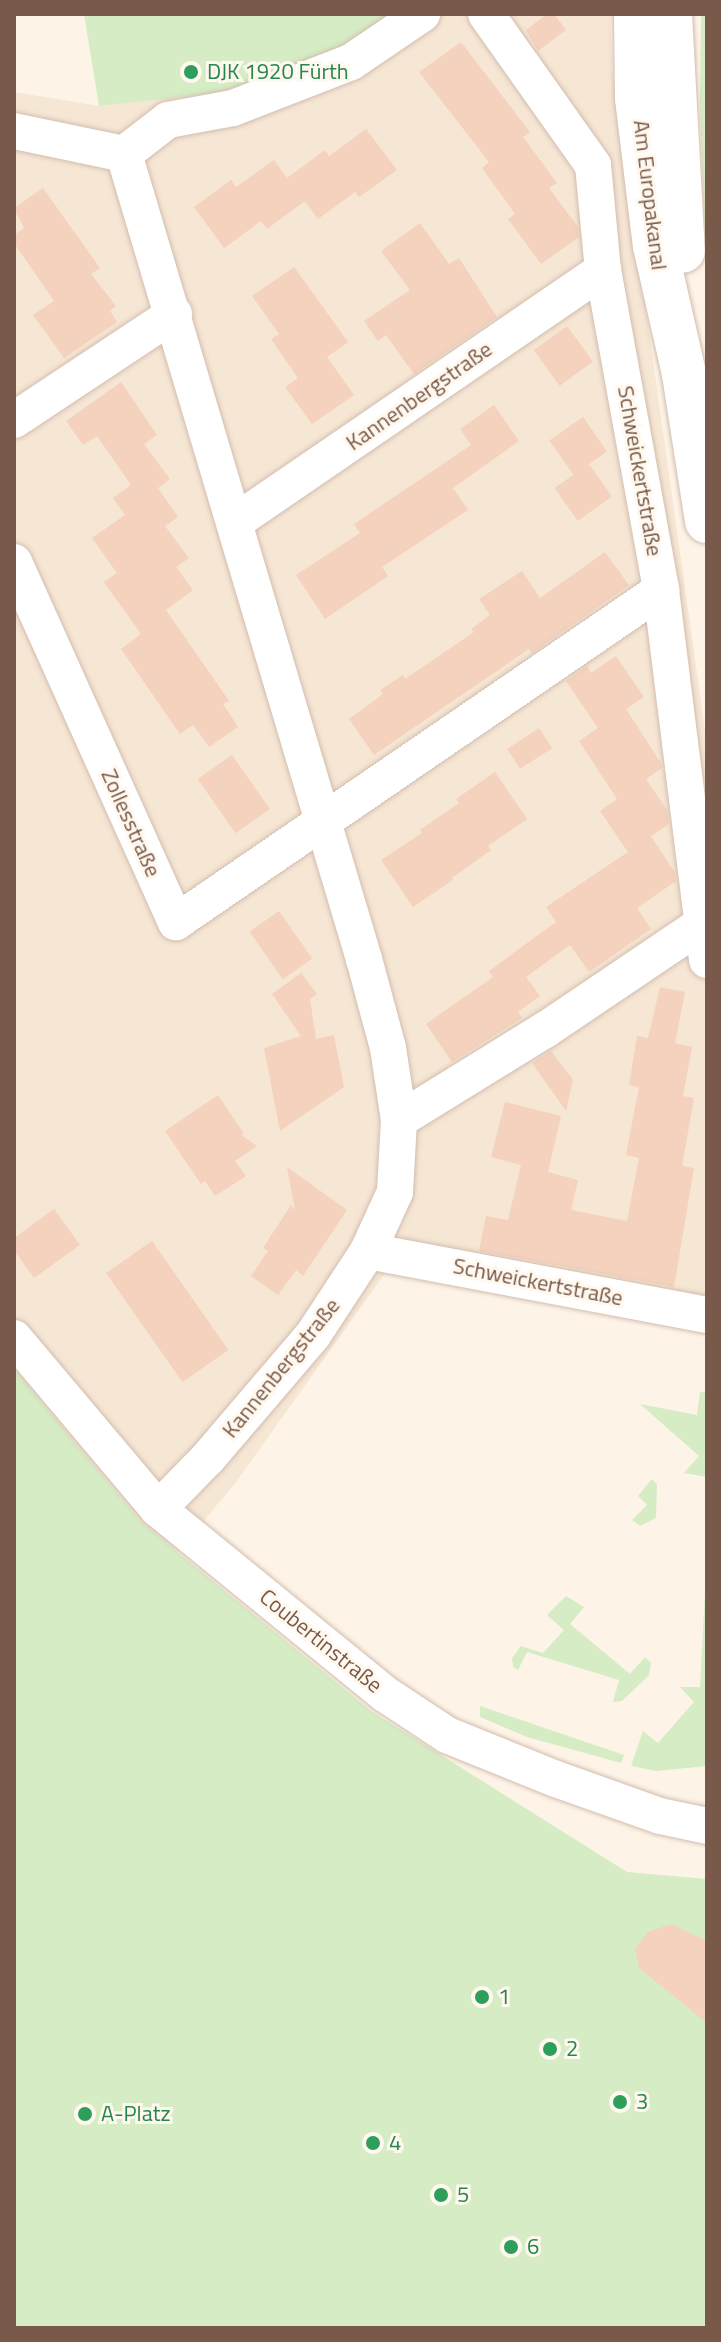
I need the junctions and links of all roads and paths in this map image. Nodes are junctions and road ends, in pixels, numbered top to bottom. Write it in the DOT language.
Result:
graph roads {
  1 [pos="422,14"];
  2 [pos="486,14"];
  3 [pos="636,14"];
  4 [pos="670,14"];
  5 [pos="14,131"];
  6 [pos="124,154"];
  7 [pos="603,270"];
  8 [pos="174,314"];
  9 [pos="684,374"];
  10 [pos="14,420"];
  11 [pos="707,521"];
  12 [pos="235,522"];
  13 [pos="14,562"];
  14 [pos="661,590"];
  15 [pos="323,822"];
  16 [pos="702,924"];
  17 [pos="707,960"];
  18 [pos="399,1120"];
  19 [pos="368,1251"];
  20 [pos="707,1315"];
  21 [pos="14,1338"];
  22 [pos="158,1509"];
  23 [pos="707,1826"];
  1 -- 6 [label="street"];
  2 -- 7 [label="street, Schweickertstraße"];
  3 -- 9 [label="main road, Am Europakanal"];
  4 -- 9 [label="main road, Am Europakanal"];
  5 -- 6 [label="street"];
  6 -- 8 [label="street, Kannenbergstraße"];
  7 -- 12 [label="street, Kannenbergstraße"];
  7 -- 14 [label="street, Schweickertstraße"];
  8 -- 10 [label="street"];
  8 -- 12 [label="street, Kannenbergstraße"];
  9 -- 11 [label="main road, Am Europakanal"];
  12 -- 15 [label="street, Kannenbergstraße"];
  13 -- 15 [label="street, Zollesstraße"];
  14 -- 15 [label="street"];
  14 -- 16 [label="street, Schweickertstraße"];
  15 -- 18 [label="street, Kannenbergstraße"];
  16 -- 17 [label="street, Schweickertstraße"];
  16 -- 18 [label="street"];
  18 -- 19 [label="street, Kannenbergstraße"];
  19 -- 20 [label="street, Schweickertstraße"];
  19 -- 22 [label="street, Kannenbergstraße"];
  21 -- 22 [label="street, Coubertinstraße"];
  22 -- 23 [label="street, Coubertinstraße"];
}
